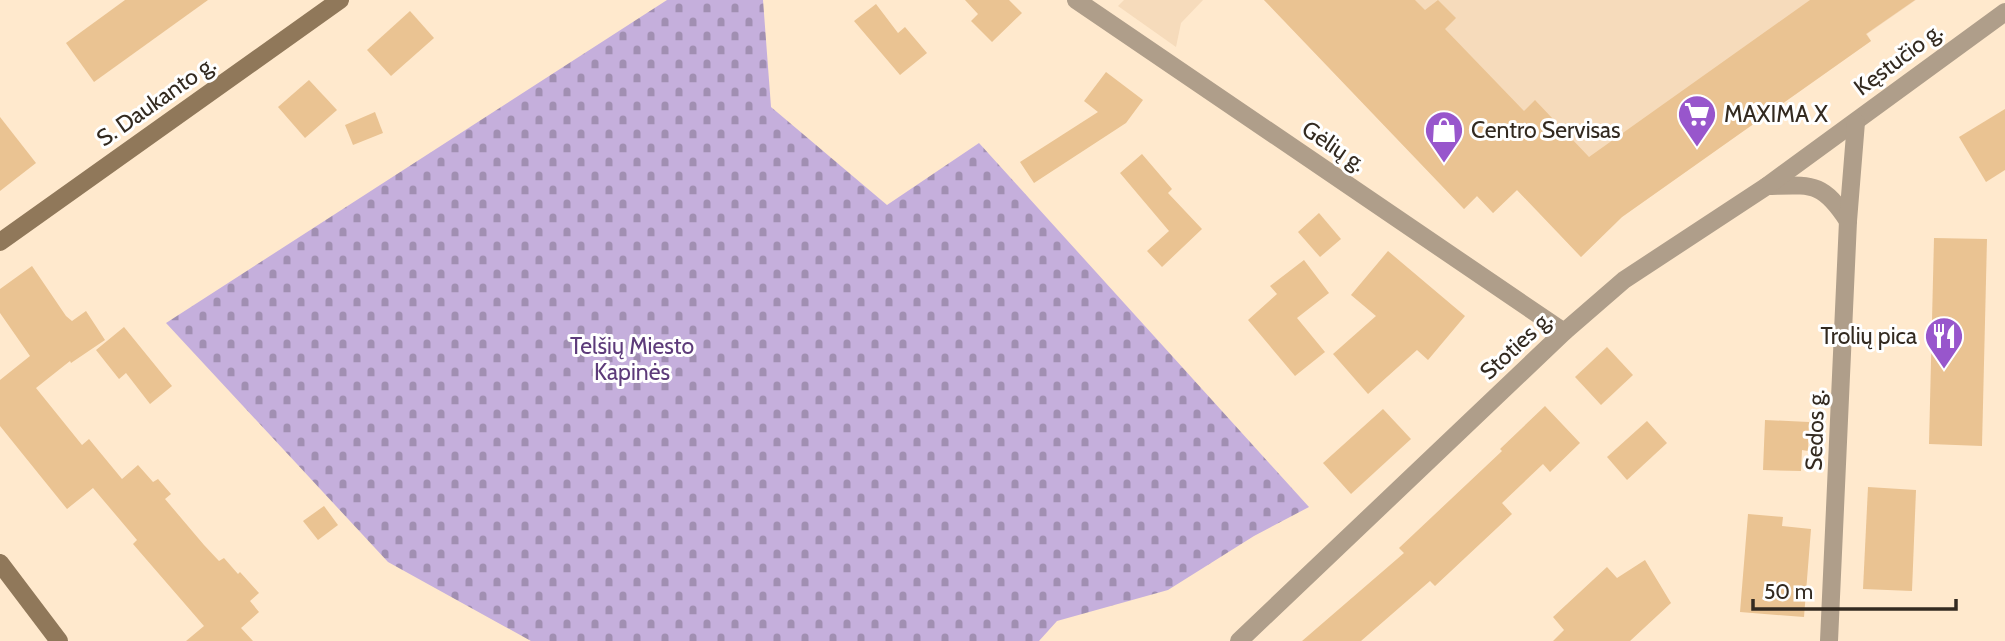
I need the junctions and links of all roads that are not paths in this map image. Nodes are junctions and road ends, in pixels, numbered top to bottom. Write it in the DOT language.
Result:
graph roads {
  1 [pos="340,0"];
  2 [pos="1076,0"];
  3 [pos="2005,12"];
  4 [pos="1856,122"];
  5 [pos="1767,186"];
  6 [pos="1848,221"];
  7 [pos="0,242"];
  8 [pos="1564,332"];
  9 [pos="0,564"];
  10 [pos="60,641"];
  11 [pos="1239,641"];
  12 [pos="1829,641"];
  1 -- 7 [label="main road, S. Daukanto g."];
  2 -- 8 [label="street, Gėlių g."];
  3 -- 4 [label="street, Kęstučio g."];
  4 -- 5 [label="street, Stoties g."];
  4 -- 6 [label="street, Sedos g."];
  5 -- 6 [label="street"];
  5 -- 8 [label="street, Stoties g."];
  6 -- 12 [label="street, Sedos g."];
  8 -- 11 [label="street, Stoties g."];
  9 -- 10 [label="main road"];
}
